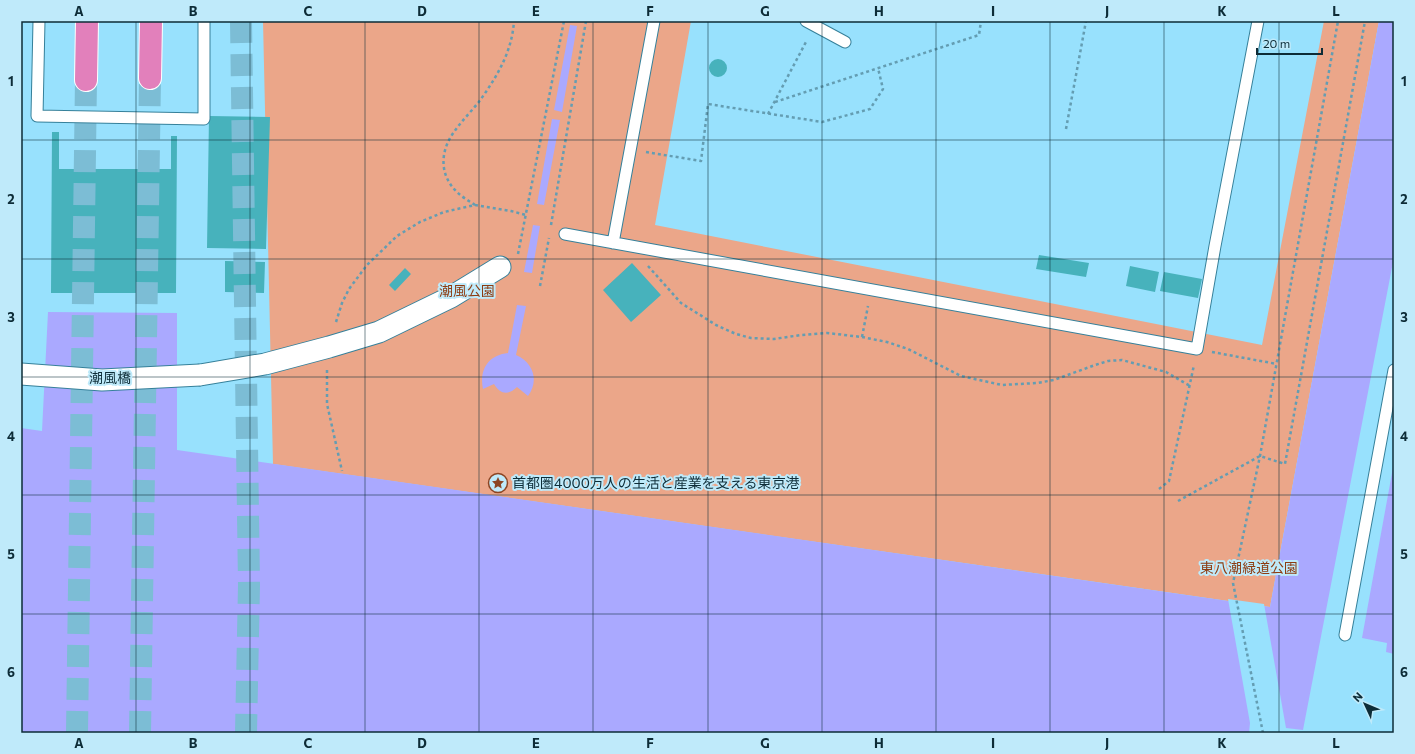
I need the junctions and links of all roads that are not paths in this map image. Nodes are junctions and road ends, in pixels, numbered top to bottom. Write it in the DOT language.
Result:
graph roads {
  1 [pos="39,21"];
  2 [pos="87,21"];
  3 [pos="151,21"];
  4 [pos="204,21"];
  5 [pos="654,21"];
  6 [pos="1258,21"];
  7 [pos="810,23"];
  8 [pos="845,42"];
  9 [pos="150,78"];
  10 [pos="86,80"];
  11 [pos="565,234"];
  12 [pos="613,243"];
  13 [pos="500,267"];
  14 [pos="1394,370"];
  15 [pos="21,374"];
  16 [pos="1345,635"];
  1 -- 4 [label="lane"];
  2 -- 10 [label="highway"];
  3 -- 9 [label="highway"];
  5 -- 12 [label="lane"];
  6 -- 12 [label="lane"];
  7 -- 8 [label="lane"];
  11 -- 12 [label="lane"];
  13 -- 15 [label="street, 潮風橋, bridge"];
  14 -- 16 [label="lane"];
}
